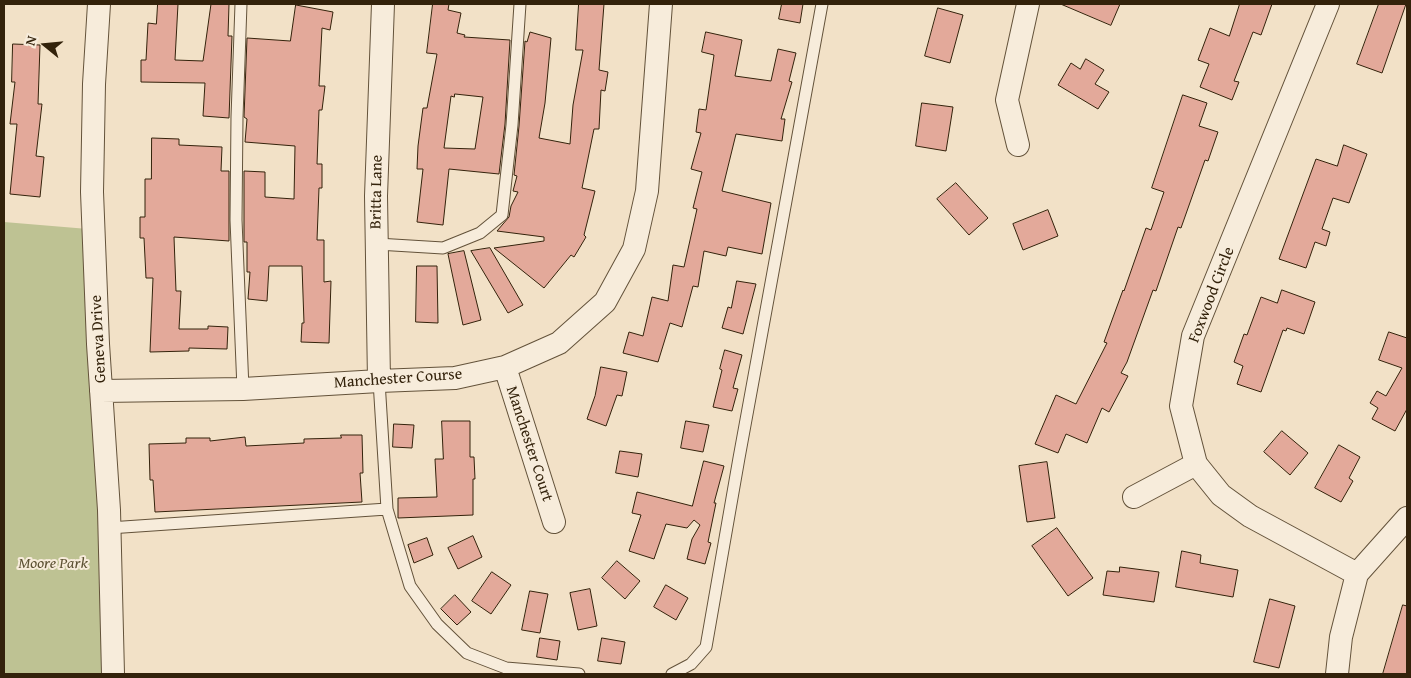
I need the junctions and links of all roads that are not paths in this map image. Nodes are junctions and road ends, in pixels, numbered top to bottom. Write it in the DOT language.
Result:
graph roads {
  1 [pos="98,4"];
  2 [pos="241,4"];
  3 [pos="383,4"];
  4 [pos="520,4"];
  5 [pos="661,4"];
  6 [pos="822,4"];
  7 [pos="1028,4"];
  8 [pos="1328,4"];
  9 [pos="1018,144"];
  10 [pos="377,244"];
  11 [pos="505,367"];
  12 [pos="379,381"];
  13 [pos="243,390"];
  14 [pos="101,392"];
  15 [pos="1196,464"];
  16 [pos="1134,497"];
  17 [pos="387,508"];
  18 [pos="1407,518"];
  19 [pos="554,522"];
  20 [pos="109,528"];
  21 [pos="1357,574"];
  22 [pos="113,674"];
  23 [pos="579,674"];
  24 [pos="672,674"];
  25 [pos="1337,674"];
  1 -- 14 [label="street, Geneva Drive"];
  2 -- 13 [label="lane"];
  3 -- 10 [label="street, Britta Lane"];
  4 -- 10 [label="lane"];
  5 -- 11 [label="street, Manchester Course"];
  6 -- 24 [label="lane"];
  7 -- 9 [label="street"];
  8 -- 15 [label="street, Foxwood Circle"];
  10 -- 12 [label="street, Britta Lane"];
  11 -- 12 [label="street, Manchester Course"];
  11 -- 19 [label="street, Manchester Court"];
  12 -- 13 [label="street, Manchester Course"];
  12 -- 17 [label="lane"];
  13 -- 14 [label="street, Manchester Course"];
  14 -- 20 [label="street, Geneva Drive"];
  15 -- 16 [label="street"];
  15 -- 21 [label="street, Foxwood Circle"];
  17 -- 20 [label="lane"];
  17 -- 23 [label="lane"];
  18 -- 21 [label="street"];
  20 -- 22 [label="street, Geneva Drive"];
  21 -- 25 [label="street"];
}
